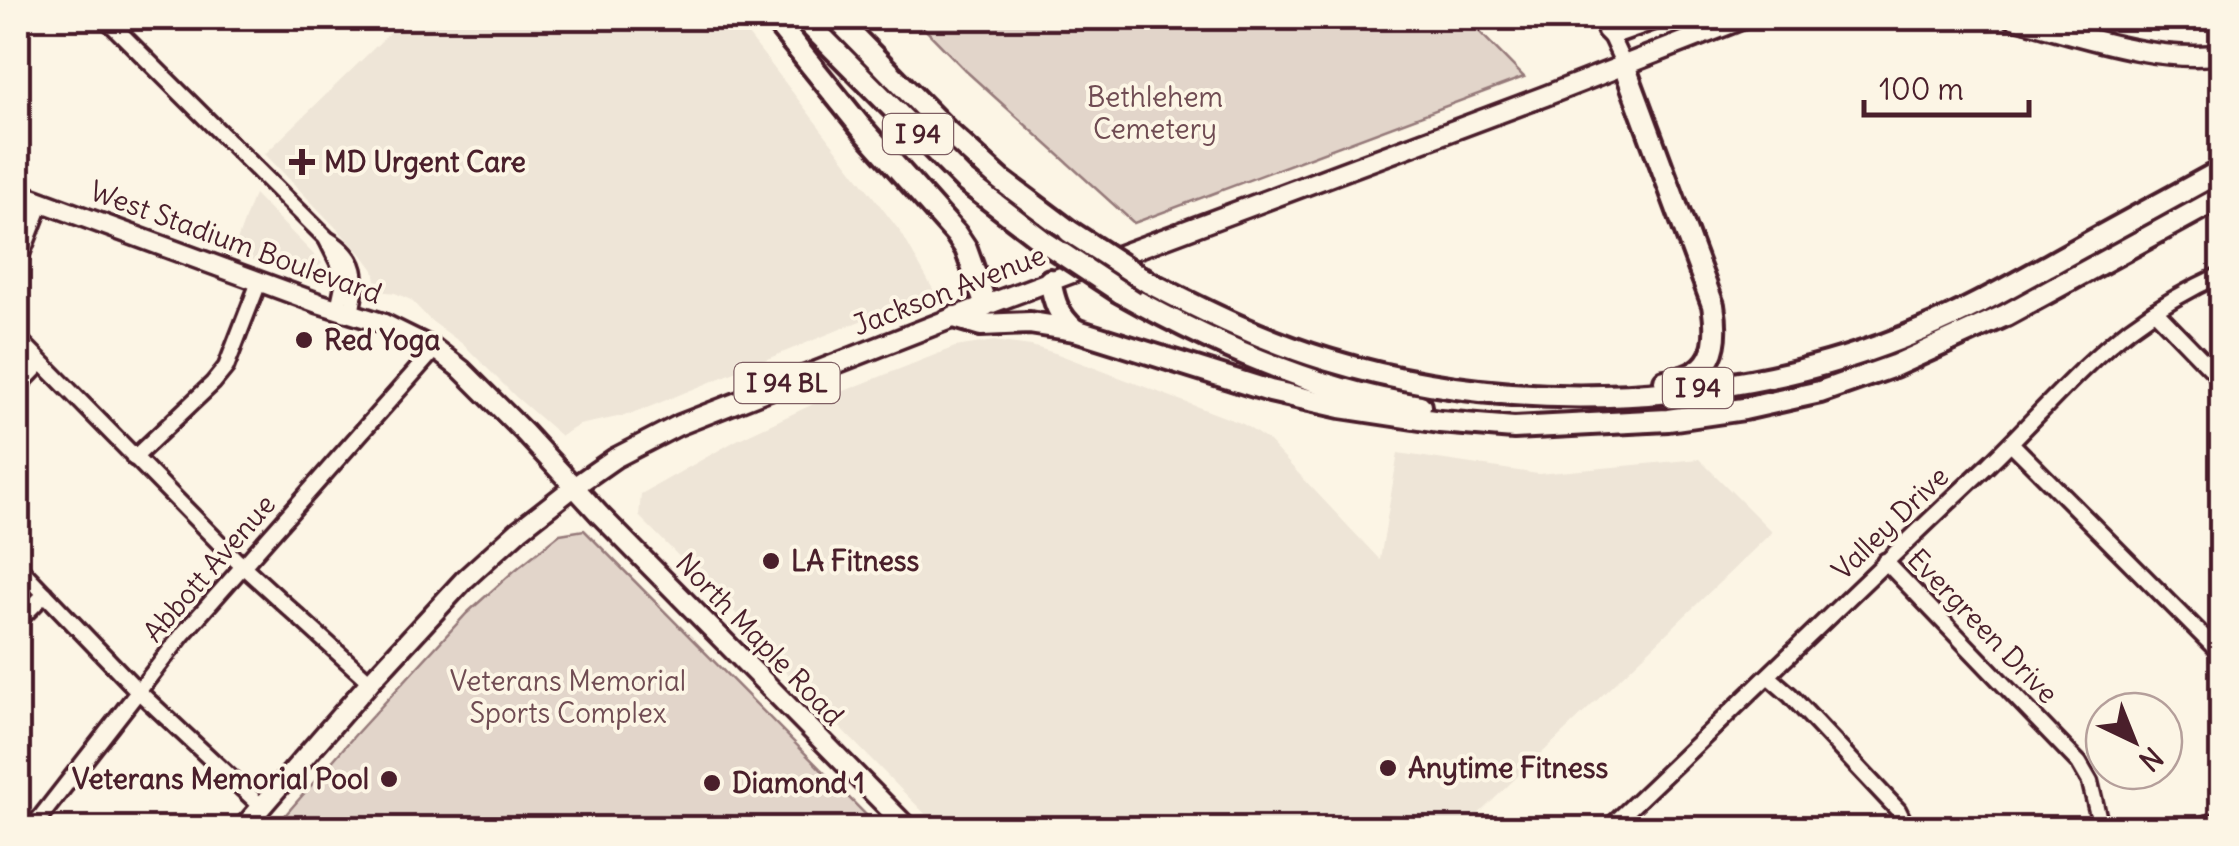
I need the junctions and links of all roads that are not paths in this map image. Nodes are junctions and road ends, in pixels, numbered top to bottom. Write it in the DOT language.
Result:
graph roads {
  1 [pos="106,18"];
  2 [pos="773,18"];
  3 [pos="802,18"];
  4 [pos="836,18"];
  5 [pos="1591,18"];
  6 [pos="1599,18"];
  7 [pos="1664,18"];
  8 [pos="1745,18"];
  9 [pos="2013,18"];
  10 [pos="1611,37"];
  11 [pos="2222,54"];
  12 [pos="1624,65"];
  13 [pos="2222,170"];
  14 [pos="18,193"];
  15 [pos="2222,198"];
  16 [pos="42,202"];
  17 [pos="18,264"];
  18 [pos="2222,274"];
  19 [pos="1050,280"];
  20 [pos="259,282"];
  21 [pos="986,304"];
  22 [pos="345,311"];
  23 [pos="2154,311"];
  24 [pos="954,318"];
  25 [pos="1076,330"];
  26 [pos="18,338"];
  27 [pos="435,349"];
  28 [pos="41,364"];
  29 [pos="2222,380"];
  30 [pos="18,387"];
  31 [pos="1554,396"];
  32 [pos="1611,423"];
  33 [pos="2011,443"];
  34 [pos="134,458"];
  35 [pos="575,486"];
  36 [pos="1885,562"];
  37 [pos="18,566"];
  38 [pos="242,566"];
  39 [pos="45,594"];
  40 [pos="18,621"];
  41 [pos="2222,655"];
  42 [pos="1768,676"];
  43 [pos="370,682"];
  44 [pos="138,691"];
  45 [pos="262,806"];
  46 [pos="32,828"];
  47 [pos="243,828"];
  48 [pos="908,828"];
  49 [pos="1609,828"];
  50 [pos="1907,828"];
  51 [pos="2101,828"];
  1 -- 22 [label="street"];
  2 -- 21 [label="highway"];
  3 -- 32 [label="highway, I 94, bridge"];
  4 -- 31 [label="highway, I 94, bridge"];
  5 -- 10 [label="street"];
  6 -- 10 [label="street"];
  7 -- 10 [label="street"];
  8 -- 12 [label="main road, Jackson Avenue / I 94 BL"];
  9 -- 11 [label="main road"];
  10 -- 12 [label="street"];
  12 -- 19 [label="main road, Jackson Avenue / I 94 BL"];
  12 -- 31 [label="highway"];
  13 -- 31 [label="highway, I 94"];
  14 -- 16 [label="main road, West Stadium Boulevard"];
  15 -- 32 [label="highway, I 94"];
  16 -- 17 [label="street"];
  16 -- 20 [label="main road, West Stadium Boulevard"];
  18 -- 23 [label="street, Valley Drive"];
  19 -- 21 [label="main road, Jackson Avenue / I 94 BL"];
  19 -- 25 [label="highway"];
  20 -- 22 [label="main road, West Stadium Boulevard"];
  20 -- 34 [label="street"];
  21 -- 24 [label="main road, Jackson Avenue / I 94 BL"];
  22 -- 27 [label="main road, West Stadium Boulevard"];
  23 -- 29 [label="street"];
  23 -- 33 [label="street, Valley Drive"];
  24 -- 25 [label="highway"];
  24 -- 35 [label="main road, Jackson Avenue / I 94 BL"];
  25 -- 32 [label="highway"];
  26 -- 28 [label="street"];
  27 -- 35 [label="main road, West Stadium Boulevard"];
  27 -- 38 [label="street, Abbott Avenue"];
  28 -- 30 [label="street"];
  28 -- 34 [label="street"];
  33 -- 36 [label="street, Valley Drive"];
  33 -- 41 [label="street"];
  34 -- 38 [label="street"];
  35 -- 43 [label="main road, Jackson Avenue / I 94 BL"];
  35 -- 48 [label="main road, North Maple Road"];
  36 -- 42 [label="street, Valley Drive"];
  36 -- 51 [label="street, Evergreen Drive"];
  37 -- 39 [label="street"];
  38 -- 43 [label="street"];
  38 -- 44 [label="street, Abbott Avenue"];
  39 -- 40 [label="street"];
  39 -- 44 [label="street"];
  42 -- 49 [label="street, Valley Drive"];
  42 -- 50 [label="street"];
  43 -- 45 [label="main road, Jackson Avenue / I 94 BL"];
  44 -- 45 [label="street"];
  44 -- 46 [label="street, Abbott Avenue"];
  45 -- 47 [label="main road, Jackson Avenue / I 94 BL"];
}
